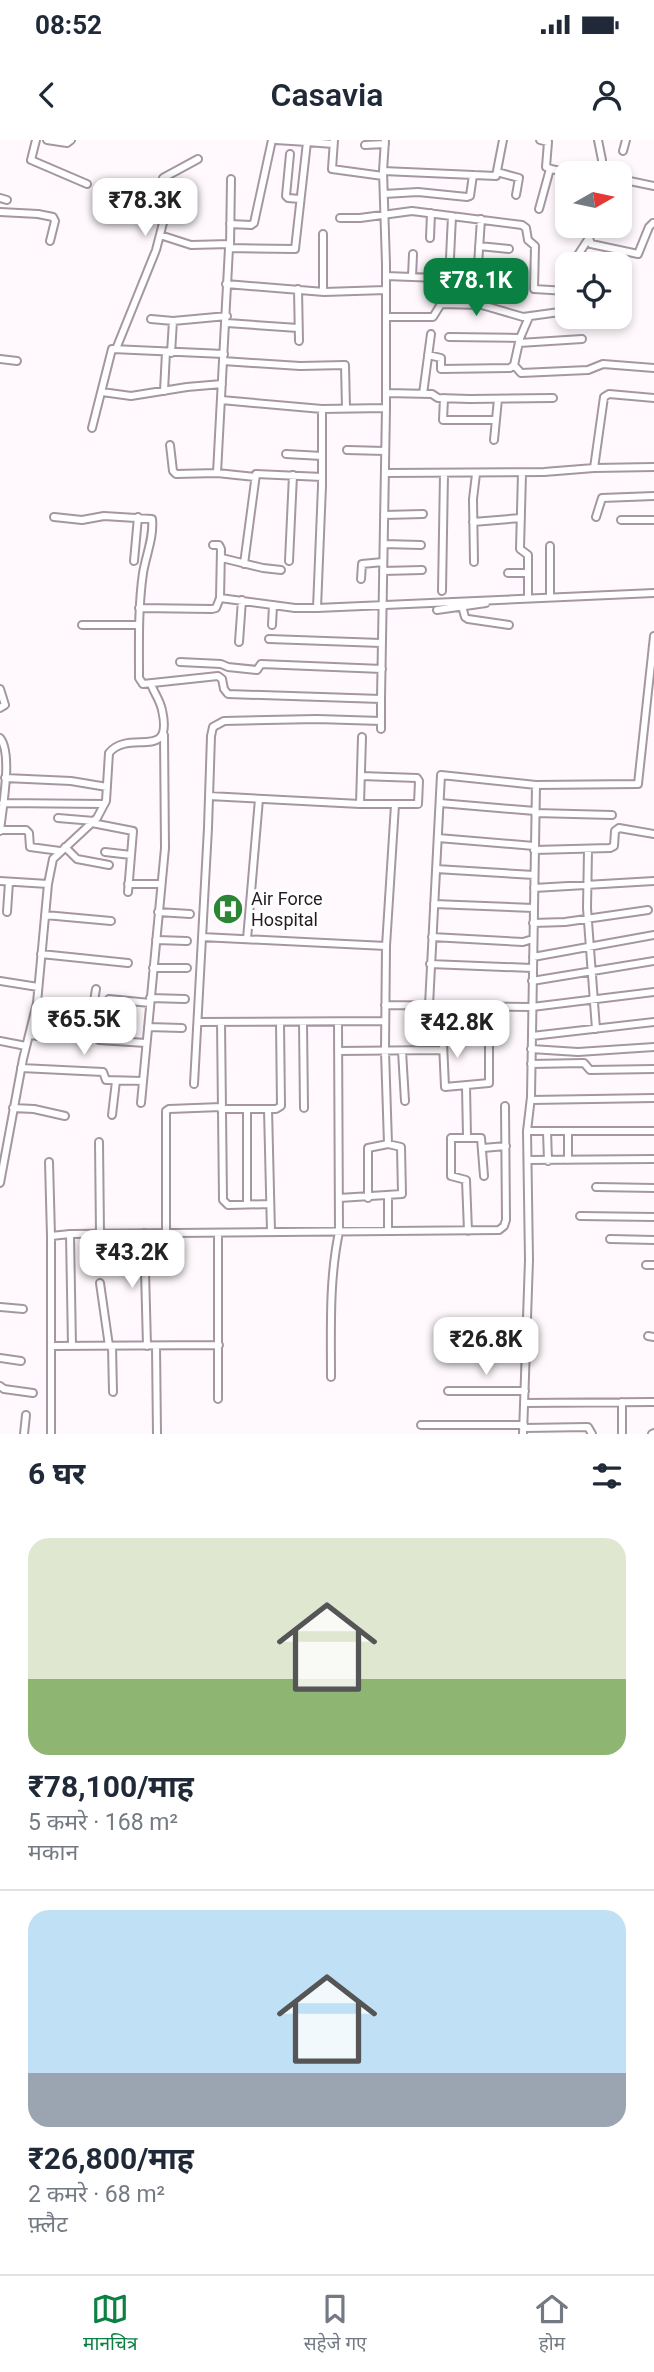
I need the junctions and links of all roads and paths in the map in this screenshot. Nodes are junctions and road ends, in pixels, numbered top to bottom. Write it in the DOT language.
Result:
graph roads {
  1 [pos="36,140"];
  2 [pos="47,140"];
  3 [pos="71,140"];
  4 [pos="274,140"];
  5 [pos="503,140"];
  6 [pos="598,140"];
  7 [pos="626,140"];
  8 [pos="545,141"];
  9 [pos="307,142"];
  10 [pos="334,142"];
  11 [pos="385,142"];
  12 [pos="365,145"];
  13 [pos="623,151"];
  14 [pos="290,155"];
  15 [pos="198,159"];
  16 [pos="602,161"];
  17 [pos="550,169"];
  18 [pos="555,170"];
  19 [pos="498,172"];
  20 [pos="383,174"];
  21 [pos="473,175"];
  22 [pos="230,179"];
  23 [pos="632,181"];
  24 [pos="87,184"];
  25 [pos="654,186"];
  26 [pos="384,194"];
  27 [pos="516,195"];
  28 [pos="300,198"];
  29 [pos="539,209"];
  30 [pos="0,212"];
  31 [pos="384,213"];
  32 [pos="431,213"];
  33 [pos="452,216"];
  34 [pos="654,216"];
  35 [pos="340,218"];
  36 [pos="481,219"];
  37 [pos="654,223"];
  38 [pos="230,224"];
  39 [pos="323,234"];
  40 [pos="160,235"];
  41 [pos="430,238"];
  42 [pos="589,238"];
  43 [pos="50,241"];
  44 [pos="230,246"];
  45 [pos="480,246"];
  46 [pos="509,249"];
  47 [pos="581,252"];
  48 [pos="413,254"];
  49 [pos="478,265"];
  50 [pos="386,276"];
  51 [pos="412,277"];
  52 [pos="449,278"];
  53 [pos="465,279"];
  54 [pos="226,284"];
  55 [pos="298,289"];
  56 [pos="386,289"];
  57 [pos="555,290"];
  58 [pos="323,292"];
  59 [pos="555,313"];
  60 [pos="386,317"];
  61 [pos="529,317"];
  62 [pos="151,319"];
  63 [pos="226,319"];
  64 [pos="173,321"];
  65 [pos="298,328"];
  66 [pos="431,334"];
  67 [pos="449,337"];
  68 [pos="582,339"];
  69 [pos="299,341"];
  70 [pos="520,341"];
  71 [pos="116,349"];
  72 [pos="168,352"];
  73 [pos="428,355"];
  74 [pos="224,358"];
  75 [pos="0,359"];
  76 [pos="18,361"];
  77 [pos="514,365"];
  78 [pos="654,368"];
  79 [pos="222,384"];
  80 [pos="164,391"];
  81 [pos="102,392"];
  82 [pos="386,393"];
  83 [pos="423,394"];
  84 [pos="444,398"];
  85 [pos="553,398"];
  86 [pos="654,398"];
  87 [pos="498,399"];
  88 [pos="221,400"];
  89 [pos="346,408"];
  90 [pos="386,408"];
  91 [pos="321,409"];
  92 [pos="496,420"];
  93 [pos="92,428"];
  94 [pos="494,440"];
  95 [pos="170,446"];
  96 [pos="347,450"];
  97 [pos="386,451"];
  98 [pos="286,454"];
  99 [pos="322,456"];
  100 [pos="654,467"];
  101 [pos="594,468"];
  102 [pos="217,473"];
  103 [pos="385,473"];
  104 [pos="522,473"];
  105 [pos="444,474"];
  106 [pos="476,474"];
  107 [pos="293,475"];
  108 [pos="255,477"];
  109 [pos="322,477"];
  110 [pos="654,496"];
  111 [pos="384,514"];
  112 [pos="423,514"];
  113 [pos="54,517"];
  114 [pos="138,517"];
  115 [pos="596,517"];
  116 [pos="521,518"];
  117 [pos="621,520"];
  118 [pos="654,520"];
  119 [pos="473,522"];
  120 [pos="384,544"];
  121 [pos="213,545"];
  122 [pos="421,545"];
  123 [pos="550,546"];
  124 [pos="222,558"];
  125 [pos="134,561"];
  126 [pos="289,561"];
  127 [pos="383,562"];
  128 [pos="474,562"];
  129 [pos="244,564"];
  130 [pos="281,570"];
  131 [pos="422,570"];
  132 [pos="383,571"];
  133 [pos="508,573"];
  134 [pos="528,573"];
  135 [pos="361,579"];
  136 [pos="442,591"];
  137 [pos="653,591"];
  138 [pos="550,596"];
  139 [pos="528,597"];
  140 [pos="220,598"];
  141 [pos="242,600"];
  142 [pos="495,602"];
  143 [pos="273,605"];
  144 [pos="382,605"];
  145 [pos="462,606"];
  146 [pos="139,608"];
  147 [pos="317,608"];
  148 [pos="437,610"];
  149 [pos="82,625"];
  150 [pos="138,625"];
  151 [pos="272,625"];
  152 [pos="509,625"];
  153 [pos="654,636"];
  154 [pos="269,639"];
  155 [pos="239,642"];
  156 [pos="381,643"];
  157 [pos="180,662"];
  158 [pos="382,668"];
  159 [pos="151,684"];
  160 [pos="0,689"];
  161 [pos="381,699"];
  162 [pos="0,708"];
  163 [pos="646,718"];
  164 [pos="654,719"];
  165 [pos="381,721"];
  166 [pos="381,729"];
  167 [pos="164,735"];
  168 [pos="362,737"];
  169 [pos="0,738"];
  170 [pos="361,776"];
  171 [pos="5,778"];
  172 [pos="536,785"];
  173 [pos="107,788"];
  174 [pos="209,796"];
  175 [pos="259,799"];
  176 [pos="3,803"];
  177 [pos="440,803"];
  178 [pos="104,804"];
  179 [pos="360,804"];
  180 [pos="394,805"];
  181 [pos="535,812"];
  182 [pos="612,815"];
  183 [pos="58,818"];
  184 [pos="93,822"];
  185 [pos="0,830"];
  186 [pos="654,834"];
  187 [pos="438,838"];
  188 [pos="534,848"];
  189 [pos="63,849"];
  190 [pos="588,850"];
  191 [pos="105,852"];
  192 [pos="131,855"];
  193 [pos="109,865"];
  194 [pos="436,869"];
  195 [pos="534,875"];
  196 [pos="0,881"];
  197 [pos="9,881"];
  198 [pos="654,881"];
  199 [pos="48,884"];
  200 [pos="128,884"];
  201 [pos="161,884"];
  202 [pos="588,884"];
  203 [pos="534,888"];
  204 [pos="128,892"];
  205 [pos="434,904"];
  206 [pos="533,908"];
  207 [pos="649,910"];
  208 [pos="7,912"];
  209 [pos="158,912"];
  210 [pos="190,914"];
  211 [pos="45,915"];
  212 [pos="588,918"];
  213 [pos="111,921"];
  214 [pos="533,923"];
  215 [pos="654,935"];
  216 [pos="202,937"];
  217 [pos="432,937"];
  218 [pos="247,939"];
  219 [pos="533,939"];
  220 [pos="156,940"];
  221 [pos="187,941"];
  222 [pos="386,946"];
  223 [pos="589,946"];
  224 [pos="41,954"];
  225 [pos="533,957"];
  226 [pos="654,961"];
  227 [pos="128,963"];
  228 [pos="430,964"];
  229 [pos="153,968"];
  230 [pos="187,968"];
  231 [pos="532,968"];
  232 [pos="591,970"];
  233 [pos="0,981"];
  234 [pos="532,981"];
  235 [pos="38,987"];
  236 [pos="96,989"];
  237 [pos="654,992"];
  238 [pos="109,999"];
  239 [pos="185,999"];
  240 [pos="594,999"];
  241 [pos="150,1000"];
  242 [pos="385,1005"];
  243 [pos="429,1005"];
  244 [pos="532,1007"];
  245 [pos="35,1012"];
  246 [pos="424,1020"];
  247 [pos="385,1021"];
  248 [pos="442,1021"];
  249 [pos="198,1022"];
  250 [pos="221,1022"];
  251 [pos="280,1022"];
  252 [pos="303,1022"];
  253 [pos="338,1022"];
  254 [pos="654,1022"];
  255 [pos="117,1025"];
  256 [pos="148,1027"];
  257 [pos="182,1028"];
  258 [pos="596,1029"];
  259 [pos="29,1035"];
  260 [pos="532,1036"];
  261 [pos="116,1040"];
  262 [pos="0,1041"];
  263 [pos="146,1042"];
  264 [pos="26,1046"];
  265 [pos="654,1047"];
  266 [pos="531,1049"];
  267 [pos="443,1050"];
  268 [pos="338,1051"];
  269 [pos="385,1051"];
  270 [pos="402,1051"];
  271 [pos="531,1064"];
  272 [pos="21,1068"];
  273 [pos="654,1069"];
  274 [pos="116,1081"];
  275 [pos="143,1081"];
  276 [pos="194,1084"];
  277 [pos="466,1086"];
  278 [pos="654,1098"];
  279 [pos="531,1100"];
  280 [pos="405,1101"];
  281 [pos="141,1103"];
  282 [pos="505,1107"];
  283 [pos="13,1108"];
  284 [pos="221,1108"];
  285 [pos="304,1108"];
  286 [pos="247,1109"];
  287 [pos="268,1109"];
  288 [pos="112,1115"];
  289 [pos="65,1116"];
  290 [pos="527,1131"];
  291 [pos="547,1131"];
  292 [pos="568,1131"];
  293 [pos="654,1131"];
  294 [pos="467,1138"];
  295 [pos="99,1142"];
  296 [pos="388,1144"];
  297 [pos="506,1146"];
  298 [pos="483,1148"];
  299 [pos="654,1159"];
  300 [pos="528,1160"];
  301 [pos="568,1160"];
  302 [pos="548,1161"];
  303 [pos="49,1162"];
  304 [pos="484,1176"];
  305 [pos="0,1183"];
  306 [pos="596,1188"];
  307 [pos="654,1188"];
  308 [pos="388,1196"];
  309 [pos="339,1198"];
  310 [pos="368,1198"];
  311 [pos="270,1203"];
  312 [pos="247,1204"];
  313 [pos="580,1216"];
  314 [pos="654,1217"];
  315 [pos="339,1231"];
  316 [pos="388,1231"];
  317 [pos="468,1231"];
  318 [pos="271,1232"];
  319 [pos="144,1233"];
  320 [pos="166,1233"];
  321 [pos="218,1233"];
  322 [pos="70,1234"];
  323 [pos="100,1234"];
  324 [pos="51,1236"];
  325 [pos="610,1240"];
  326 [pos="654,1240"];
  327 [pos="646,1265"];
  328 [pos="654,1265"];
  329 [pos="100,1283"];
  330 [pos="0,1307"];
  331 [pos="23,1309"];
  332 [pos="219,1345"];
  333 [pos="51,1346"];
  334 [pos="72,1346"];
  335 [pos="111,1346"];
  336 [pos="147,1346"];
  337 [pos="156,1346"];
  338 [pos="459,1356"];
  339 [pos="526,1356"];
  340 [pos="0,1358"];
  341 [pos="20,1361"];
  342 [pos="331,1377"];
  343 [pos="0,1386"];
  344 [pos="447,1391"];
  345 [pos="525,1391"];
  346 [pos="113,1392"];
  347 [pos="33,1393"];
  348 [pos="218,1399"];
  349 [pos="622,1402"];
  350 [pos="654,1402"];
  351 [pos="524,1403"];
  352 [pos="26,1415"];
  353 [pos="421,1425"];
  354 [pos="524,1429"];
  355 [pos="24,1434"];
  356 [pos="51,1434"];
  357 [pos="157,1434"];
  358 [pos="592,1434"];
  359 [pos="622,1434"];
  1 -- 24 [label="street"];
  2 -- 3 [label="street"];
  4 -- 9 [label="street"];
  4 -- 38 [label="street"];
  5 -- 19 [label="street"];
  6 -- 16 [label="street"];
  7 -- 13 [label="street"];
  8 -- 17 [label="street"];
  9 -- 10 [label="street"];
  9 -- 28 [label="street"];
  10 -- 20 [label="street"];
  11 -- 12 [label="street"];
  11 -- 20 [label="street"];
  14 -- 28 [label="street"];
  15 -- 40 [label="street"];
  17 -- 18 [label="street"];
  17 -- 29 [label="street"];
  19 -- 21 [label="street"];
  19 -- 27 [label="street"];
  20 -- 21 [label="street"];
  20 -- 26 [label="street"];
  21 -- 26 [label="street"];
  22 -- 38 [label="street"];
  23 -- 25 [label="street"];
  26 -- 31 [label="street"];
  28 -- 44 [label="street"];
  30 -- 43 [label="street"];
  31 -- 32 [label="street"];
  31 -- 35 [label="street"];
  31 -- 50 [label="street"];
  32 -- 33 [label="street"];
  32 -- 41 [label="street"];
  33 -- 36 [label="street"];
  33 -- 52 [label="street"];
  34 -- 37 [label="street"];
  36 -- 45 [label="street"];
  36 -- 57 [label="street"];
  37 -- 42 [label="street"];
  38 -- 44 [label="street"];
  39 -- 58 [label="street"];
  40 -- 44 [label="street"];
  40 -- 71 [label="street"];
  42 -- 47 [label="street"];
  44 -- 54 [label="street"];
  45 -- 46 [label="street"];
  45 -- 49 [label="street"];
  48 -- 51 [label="street"];
  50 -- 51 [label="street"];
  50 -- 56 [label="street"];
  51 -- 52 [label="street"];
  52 -- 53 [label="street"];
  54 -- 55 [label="street"];
  54 -- 63 [label="street"];
  55 -- 58 [label="street"];
  55 -- 65 [label="street"];
  56 -- 58 [label="street"];
  56 -- 60 [label="street"];
  59 -- 61 [label="street"];
  60 -- 61 [label="street"];
  60 -- 82 [label="street"];
  61 -- 70 [label="street"];
  62 -- 64 [label="street"];
  63 -- 64 [label="street"];
  63 -- 65 [label="street"];
  63 -- 74 [label="street"];
  64 -- 72 [label="street"];
  65 -- 69 [label="street"];
  66 -- 73 [label="street"];
  67 -- 70 [label="street"];
  68 -- 70 [label="street"];
  70 -- 77 [label="street"];
  71 -- 72 [label="street"];
  71 -- 81 [label="street"];
  72 -- 74 [label="street"];
  72 -- 80 [label="street"];
  73 -- 77 [label="street"];
  73 -- 83 [label="street"];
  74 -- 79 [label="street"];
  74 -- 89 [label="street"];
  75 -- 76 [label="street"];
  77 -- 78 [label="street"];
  79 -- 80 [label="street"];
  79 -- 88 [label="street"];
  80 -- 81 [label="street"];
  81 -- 93 [label="street"];
  82 -- 83 [label="street"];
  82 -- 90 [label="street"];
  83 -- 84 [label="street"];
  84 -- 87 [label="street"];
  84 -- 92 [label="street"];
  85 -- 87 [label="street"];
  86 -- 101 [label="street"];
  87 -- 92 [label="street"];
  88 -- 91 [label="street"];
  88 -- 102 [label="street"];
  89 -- 90 [label="street"];
  89 -- 91 [label="street"];
  90 -- 97 [label="street"];
  91 -- 99 [label="street"];
  92 -- 94 [label="street"];
  95 -- 102 [label="street"];
  96 -- 97 [label="street"];
  97 -- 103 [label="street"];
  98 -- 99 [label="street"];
  99 -- 109 [label="street"];
  100 -- 101 [label="street"];
  101 -- 104 [label="street"];
  102 -- 108 [label="street"];
  103 -- 105 [label="street"];
  103 -- 111 [label="street"];
  104 -- 106 [label="street"];
  104 -- 116 [label="street"];
  105 -- 106 [label="street"];
  105 -- 136 [label="street"];
  106 -- 119 [label="street"];
  107 -- 108 [label="street"];
  107 -- 109 [label="street"];
  107 -- 126 [label="street"];
  108 -- 129 [label="street"];
  109 -- 147 [label="street"];
  110 -- 115 [label="street"];
  111 -- 112 [label="street"];
  111 -- 120 [label="street"];
  113 -- 114 [label="street"];
  114 -- 125 [label="street"];
  114 -- 146 [label="street"];
  116 -- 119 [label="street"];
  116 -- 134 [label="street"];
  117 -- 118 [label="street"];
  119 -- 128 [label="street"];
  120 -- 122 [label="street"];
  120 -- 127 [label="street"];
  121 -- 124 [label="street"];
  123 -- 138 [label="street"];
  124 -- 129 [label="street"];
  124 -- 140 [label="street"];
  127 -- 132 [label="street"];
  127 -- 135 [label="street"];
  129 -- 130 [label="street"];
  131 -- 132 [label="street"];
  132 -- 144 [label="street"];
  133 -- 134 [label="street"];
  134 -- 139 [label="street"];
  137 -- 138 [label="street"];
  138 -- 139 [label="street"];
  139 -- 144 [label="street"];
  140 -- 141 [label="street"];
  140 -- 146 [label="street"];
  141 -- 143 [label="street"];
  141 -- 155 [label="street"];
  142 -- 145 [label="street"];
  143 -- 147 [label="street"];
  143 -- 151 [label="street"];
  144 -- 147 [label="street"];
  144 -- 156 [label="street"];
  145 -- 148 [label="street"];
  145 -- 152 [label="street"];
  146 -- 150 [label="street"];
  149 -- 150 [label="street"];
  150 -- 159 [label="street"];
  153 -- 163 [label="street"];
  154 -- 156 [label="street"];
  156 -- 158 [label="street"];
  157 -- 158 [label="street"];
  158 -- 161 [label="street"];
  159 -- 161 [label="street"];
  159 -- 167 [label="street"];
  160 -- 162 [label="street"];
  161 -- 165 [label="street"];
  163 -- 164 [label="street"];
  163 -- 172 [label="street"];
  165 -- 166 [label="street"];
  165 -- 174 [label="street"];
  167 -- 173 [label="street"];
  167 -- 201 [label="street"];
  168 -- 170 [label="street"];
  169 -- 171 [label="street"];
  170 -- 179 [label="street"];
  170 -- 180 [label="street"];
  171 -- 173 [label="street"];
  171 -- 176 [label="street"];
  172 -- 177 [label="street"];
  172 -- 181 [label="street"];
  173 -- 178 [label="street"];
  174 -- 175 [label="street"];
  174 -- 216 [label="street"];
  175 -- 179 [label="street"];
  175 -- 218 [label="street"];
  176 -- 178 [label="street"];
  176 -- 185 [label="street"];
  177 -- 181 [label="street"];
  177 -- 187 [label="street"];
  178 -- 184 [label="street"];
  179 -- 180 [label="street"];
  180 -- 222 [label="street"];
  181 -- 182 [label="street"];
  181 -- 188 [label="street"];
  183 -- 184 [label="street"];
  184 -- 189 [label="street"];
  184 -- 192 [label="street"];
  185 -- 189 [label="street"];
  186 -- 190 [label="street"];
  187 -- 188 [label="street"];
  187 -- 194 [label="street"];
  188 -- 190 [label="street"];
  188 -- 195 [label="street"];
  189 -- 193 [label="street"];
  189 -- 199 [label="street"];
  190 -- 202 [label="street"];
  191 -- 192 [label="street"];
  192 -- 200 [label="street"];
  194 -- 195 [label="street"];
  194 -- 205 [label="street"];
  195 -- 203 [label="street"];
  196 -- 197 [label="street"];
  197 -- 199 [label="street"];
  197 -- 208 [label="street"];
  198 -- 202 [label="street"];
  199 -- 211 [label="street"];
  200 -- 201 [label="street"];
  200 -- 204 [label="street"];
  201 -- 209 [label="street"];
  202 -- 203 [label="street"];
  202 -- 212 [label="street"];
  203 -- 206 [label="street"];
  205 -- 206 [label="street"];
  205 -- 217 [label="street"];
  206 -- 214 [label="street"];
  207 -- 212 [label="street"];
  209 -- 210 [label="street"];
  209 -- 220 [label="street"];
  211 -- 213 [label="street"];
  211 -- 224 [label="street"];
  212 -- 214 [label="street"];
  212 -- 223 [label="street"];
  214 -- 219 [label="street"];
  215 -- 223 [label="street"];
  216 -- 218 [label="street"];
  216 -- 249 [label="street"];
  217 -- 219 [label="street"];
  217 -- 228 [label="street"];
  218 -- 222 [label="street"];
  219 -- 225 [label="street"];
  220 -- 221 [label="street"];
  220 -- 229 [label="street"];
  222 -- 242 [label="street"];
  223 -- 225 [label="street"];
  223 -- 232 [label="street"];
  224 -- 227 [label="street"];
  224 -- 235 [label="street"];
  225 -- 231 [label="street"];
  226 -- 232 [label="street"];
  228 -- 231 [label="street"];
  228 -- 243 [label="street"];
  229 -- 230 [label="street"];
  229 -- 241 [label="street"];
  231 -- 234 [label="street"];
  232 -- 234 [label="street"];
  232 -- 240 [label="street"];
  233 -- 235 [label="street"];
  234 -- 244 [label="street"];
  235 -- 245 [label="street"];
  236 -- 245 [label="street"];
  237 -- 240 [label="street"];
  238 -- 241 [label="street"];
  239 -- 241 [label="street"];
  240 -- 244 [label="street"];
  240 -- 258 [label="street"];
  241 -- 256 [label="street"];
  242 -- 243 [label="street"];
  242 -- 247 [label="street"];
  243 -- 244 [label="street"];
  244 -- 260 [label="street"];
  245 -- 259 [label="street"];
  246 -- 248 [label="street"];
  247 -- 253 [label="street"];
  247 -- 269 [label="street"];
  248 -- 267 [label="street"];
  248 -- 277 [label="street"];
  249 -- 250 [label="street"];
  249 -- 276 [label="street"];
  250 -- 251 [label="street"];
  250 -- 284 [label="street"];
  251 -- 252 [label="street"];
  251 -- 287 [label="street"];
  252 -- 253 [label="street"];
  252 -- 285 [label="street"];
  253 -- 268 [label="street"];
  254 -- 258 [label="street"];
  255 -- 261 [label="street"];
  256 -- 257 [label="street"];
  256 -- 263 [label="street"];
  258 -- 260 [label="street"];
  259 -- 261 [label="street"];
  259 -- 264 [label="street"];
  260 -- 266 [label="street"];
  261 -- 263 [label="street"];
  262 -- 264 [label="street"];
  263 -- 275 [label="street"];
  264 -- 272 [label="street"];
  265 -- 266 [label="street"];
  266 -- 271 [label="street"];
  267 -- 270 [label="street"];
  267 -- 277 [label="street"];
  268 -- 269 [label="street"];
  268 -- 309 [label="street"];
  269 -- 270 [label="street"];
  269 -- 296 [label="street"];
  270 -- 280 [label="street"];
  271 -- 273 [label="street"];
  271 -- 279 [label="street"];
  272 -- 274 [label="street"];
  272 -- 283 [label="street"];
  274 -- 275 [label="street"];
  274 -- 288 [label="street"];
  275 -- 281 [label="street"];
  277 -- 294 [label="street"];
  278 -- 279 [label="street"];
  279 -- 290 [label="street"];
  282 -- 297 [label="street"];
  283 -- 289 [label="street"];
  283 -- 305 [label="street"];
  284 -- 286 [label="street"];
  284 -- 312 [label="street"];
  284 -- 320 [label="street"];
  286 -- 287 [label="street"];
  286 -- 312 [label="street"];
  287 -- 311 [label="street"];
  290 -- 291 [label="street"];
  290 -- 300 [label="street"];
  291 -- 292 [label="street"];
  291 -- 302 [label="street"];
  292 -- 293 [label="street"];
  292 -- 301 [label="street"];
  294 -- 298 [label="street"];
  294 -- 317 [label="street"];
  295 -- 323 [label="street"];
  296 -- 308 [label="street"];
  296 -- 310 [label="street"];
  297 -- 298 [label="street"];
  297 -- 317 [label="street"];
  298 -- 304 [label="street"];
  299 -- 301 [label="street"];
  300 -- 302 [label="street"];
  300 -- 339 [label="street"];
  301 -- 302 [label="street"];
  303 -- 324 [label="street"];
  306 -- 307 [label="street"];
  308 -- 310 [label="street"];
  308 -- 316 [label="street"];
  309 -- 310 [label="street"];
  309 -- 315 [label="street"];
  311 -- 312 [label="street"];
  311 -- 318 [label="street"];
  313 -- 314 [label="street"];
  315 -- 316 [label="street"];
  315 -- 318 [label="street"];
  315 -- 342 [label="street"];
  316 -- 317 [label="street"];
  318 -- 321 [label="street"];
  319 -- 320 [label="street"];
  319 -- 323 [label="street"];
  319 -- 336 [label="street"];
  320 -- 321 [label="street"];
  321 -- 332 [label="street"];
  322 -- 323 [label="street"];
  322 -- 324 [label="street"];
  322 -- 334 [label="street"];
  324 -- 333 [label="street"];
  325 -- 326 [label="street"];
  327 -- 328 [label="street"];
  329 -- 335 [label="street"];
  330 -- 331 [label="street"];
  332 -- 337 [label="street"];
  332 -- 348 [label="street"];
  333 -- 334 [label="street"];
  333 -- 356 [label="street"];
  334 -- 335 [label="street"];
  335 -- 336 [label="street"];
  335 -- 346 [label="street"];
  336 -- 337 [label="street"];
  337 -- 357 [label="street"];
  338 -- 339 [label="street"];
  339 -- 345 [label="street"];
  340 -- 341 [label="street"];
  343 -- 347 [label="street"];
  344 -- 345 [label="street"];
  345 -- 351 [label="street"];
  349 -- 350 [label="street"];
  349 -- 351 [label="street"];
  349 -- 359 [label="street"];
  351 -- 354 [label="street"];
  352 -- 355 [label="street"];
  353 -- 354 [label="street"];
  354 -- 358 [label="street"];
}
